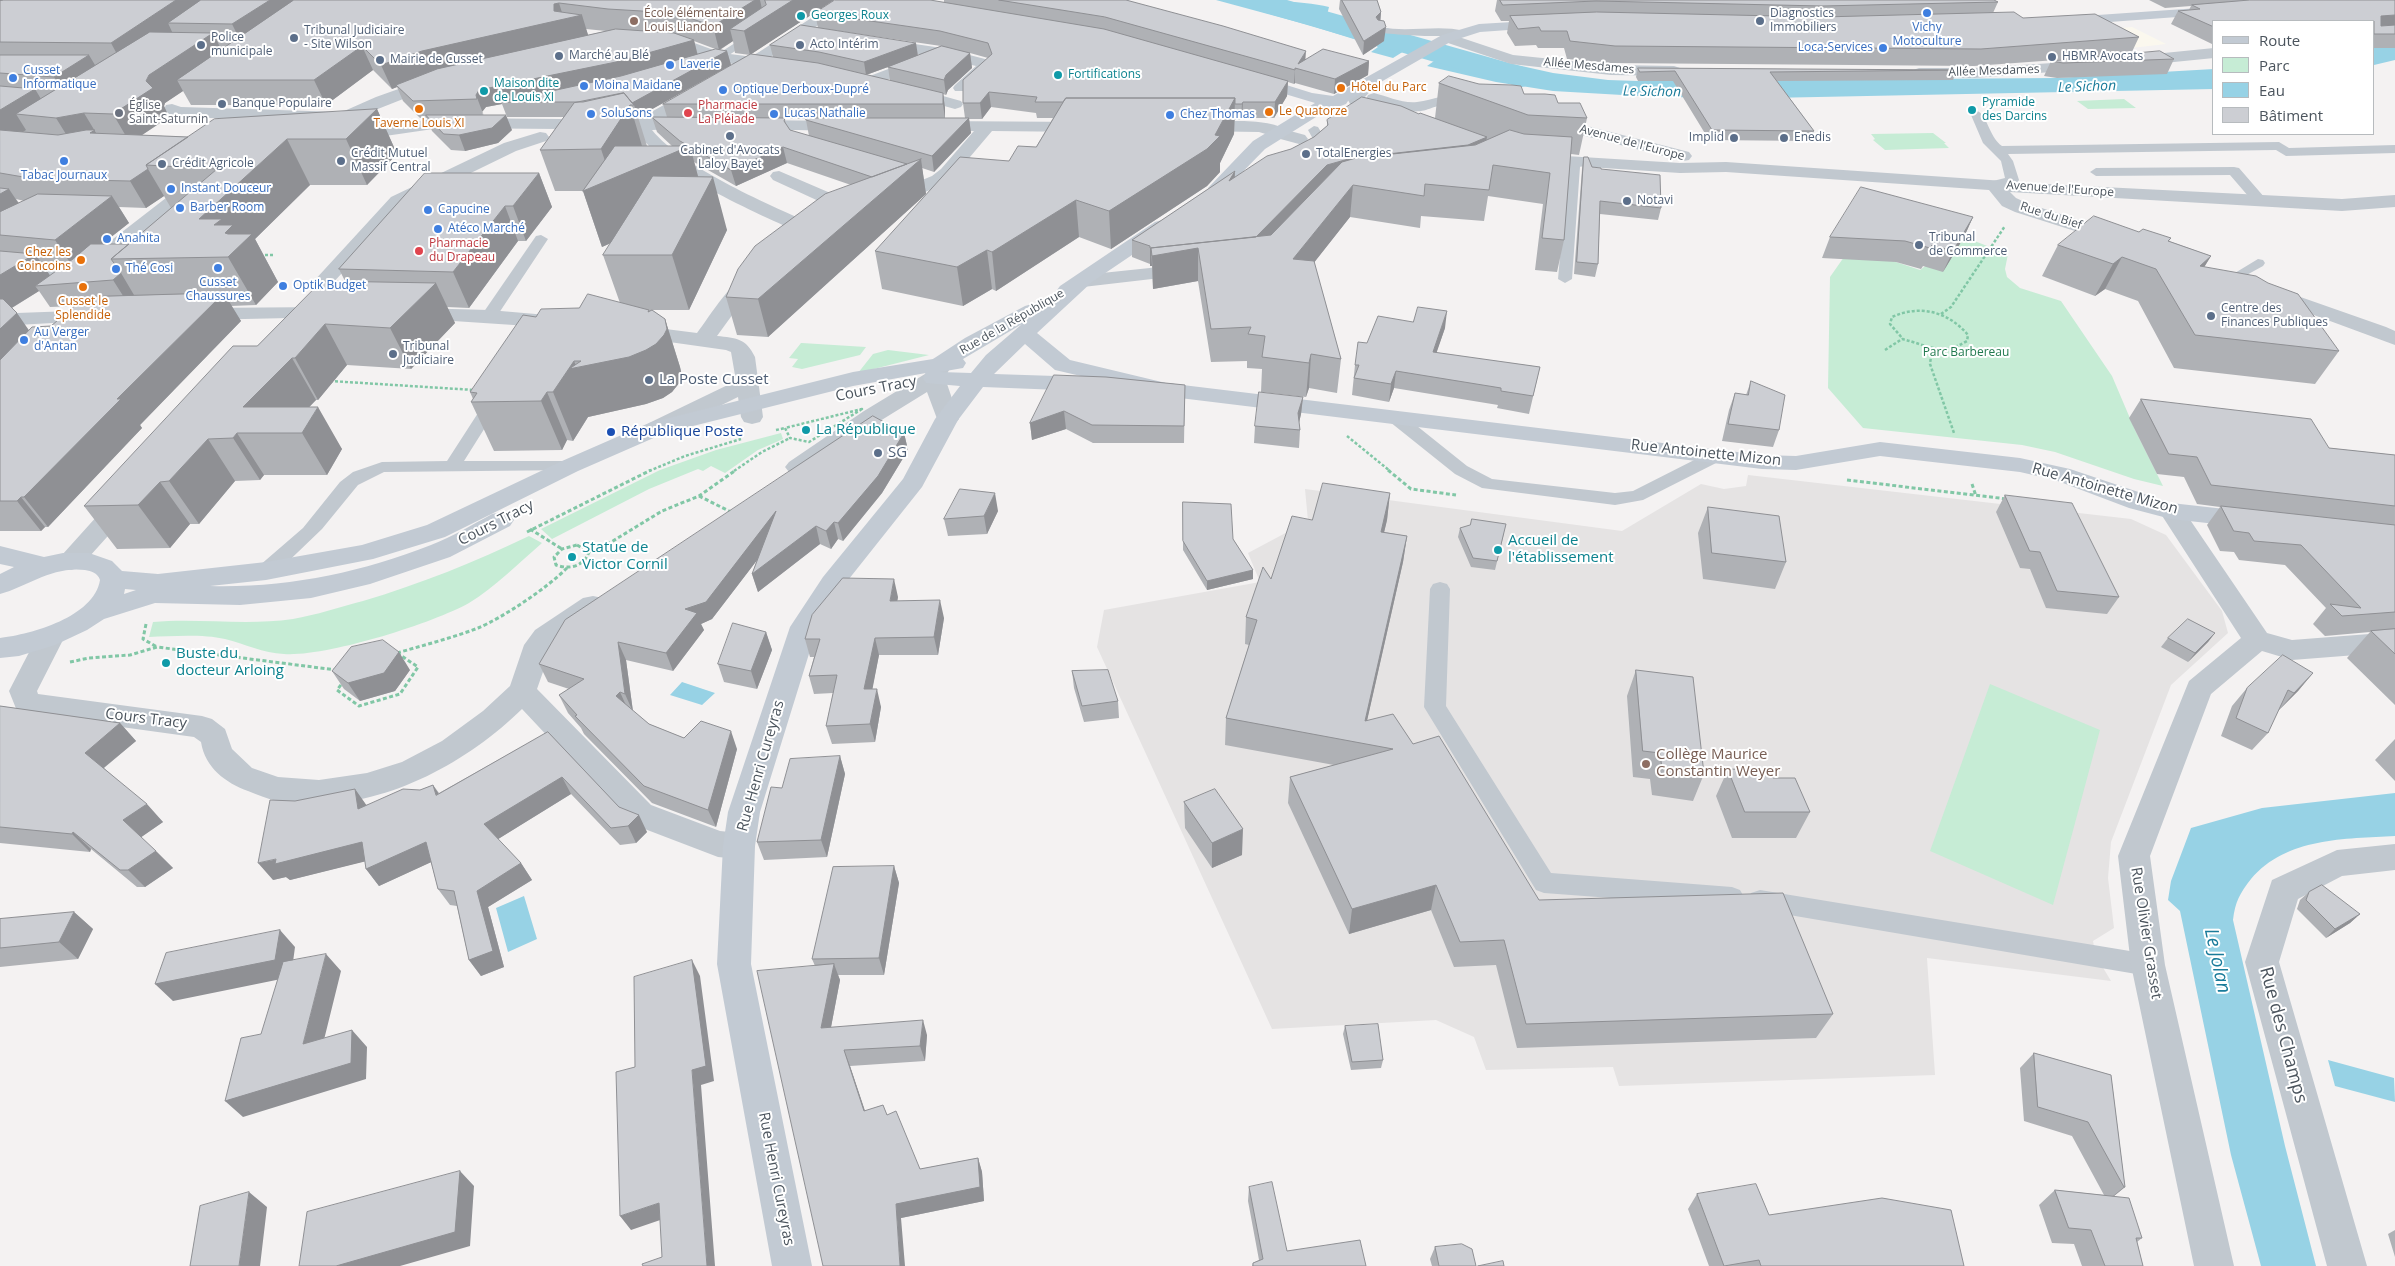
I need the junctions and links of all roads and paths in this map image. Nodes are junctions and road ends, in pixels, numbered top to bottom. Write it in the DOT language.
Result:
graph roads {
  1 [pos="849,0"];
  2 [pos="2224,10"];
  3 [pos="2051,22"];
  4 [pos="1558,24"];
  5 [pos="766,25"];
  6 [pos="1380,30"];
  7 [pos="800,31"];
  8 [pos="826,35"];
  9 [pos="1454,35"];
  10 [pos="645,39"];
  11 [pos="865,41"];
  12 [pos="942,53"];
  13 [pos="2212,53"];
  14 [pos="719,56"];
  15 [pos="750,61"];
  16 [pos="2123,62"];
  17 [pos="688,65"];
  18 [pos="2096,65"];
  19 [pos="795,67"];
  20 [pos="1689,71"];
  21 [pos="1906,73"];
  22 [pos="1237,74"];
  23 [pos="447,78"];
  24 [pos="849,78"];
  25 [pos="868,82"];
  26 [pos="908,91"];
  27 [pos="1362,95"];
  28 [pos="189,97"];
  29 [pos="893,100"];
  30 [pos="1334,102"];
  31 [pos="1488,103"];
  32 [pos="955,104"];
  33 [pos="520,107"];
  34 [pos="1410,111"];
  35 [pos="1977,115"];
  36 [pos="1533,116"];
  37 [pos="345,117"];
  38 [pos="471,123"];
  39 [pos="857,123"];
  40 [pos="507,124"];
  41 [pos="1425,124"];
  42 [pos="641,125"];
  43 [pos="686,125"];
  44 [pos="735,125"];
  45 [pos="803,126"];
  46 [pos="917,126"];
  47 [pos="954,126"];
  48 [pos="986,126"];
  49 [pos="1099,127"];
  50 [pos="1185,127"];
  51 [pos="577,128"];
  52 [pos="1278,133"];
  53 [pos="1306,134"];
  54 [pos="547,139"];
  55 [pos="809,143"];
  56 [pos="2395,149"];
  57 [pos="1999,150"];
  58 [pos="1519,158"];
  59 [pos="1291,159"];
  60 [pos="1678,161"];
  61 [pos="1576,163"];
  62 [pos="214,170"];
  63 [pos="911,172"];
  64 [pos="2096,172"];
  65 [pos="779,176"];
  66 [pos="938,180"];
  67 [pos="1994,185"];
  68 [pos="1217,188"];
  69 [pos="1201,199"];
  70 [pos="2260,201"];
  71 [pos="2395,201"];
  72 [pos="856,211"];
  73 [pos="122,215"];
  74 [pos="152,216"];
  75 [pos="1177,216"];
  76 [pos="181,217"];
  77 [pos="823,225"];
  78 [pos="541,239"];
  79 [pos="2133,244"];
  80 [pos="794,246"];
  81 [pos="1991,248"];
  82 [pos="256,255"];
  83 [pos="274,255"];
  84 [pos="2258,263"];
  85 [pos="0,266"];
  86 [pos="765,268"];
  87 [pos="1205,268"];
  88 [pos="79,275"];
  89 [pos="2223,276"];
  90 [pos="1565,279"];
  91 [pos="1083,281"];
  92 [pos="322,282"];
  93 [pos="301,306"];
  94 [pos="344,313"];
  95 [pos="183,314"];
  96 [pos="392,314"];
  97 [pos="1941,314"];
  98 [pos="123,316"];
  99 [pos="489,316"];
  100 [pos="76,317"];
  101 [pos="8,321"];
  102 [pos="1002,328"];
  103 [pos="568,329"];
  104 [pos="614,329"];
  105 [pos="1024,333"];
  106 [pos="276,334"];
  107 [pos="55,338"];
  108 [pos="1903,339"];
  109 [pos="2395,339"];
  110 [pos="703,340"];
  111 [pos="1932,349"];
  112 [pos="1885,350"];
  113 [pos="994,360"];
  114 [pos="1063,365"];
  115 [pos="938,371"];
  116 [pos="977,379"];
  117 [pos="326,380"];
  118 [pos="503,388"];
  119 [pos="1160,388"];
  120 [pos="750,402"];
  121 [pos="1346,411"];
  122 [pos="1396,418"];
  123 [pos="947,419"];
  124 [pos="790,438"];
  125 [pos="1716,456"];
  126 [pos="1963,458"];
  127 [pos="570,466"];
  128 [pos="452,467"];
  129 [pos="1841,480"];
  130 [pos="776,481"];
  131 [pos="142,482"];
  132 [pos="699,496"];
  133 [pos="1459,496"];
  134 [pos="1976,496"];
  135 [pos="2014,500"];
  136 [pos="2171,511"];
  137 [pos="731,512"];
  138 [pos="2277,523"];
  139 [pos="589,552"];
  140 [pos="0,554"];
  141 [pos="71,561"];
  142 [pos="44,566"];
  143 [pos="567,568"];
  144 [pos="266,571"];
  145 [pos="113,579"];
  146 [pos="0,585"];
  147 [pos="1440,589"];
  148 [pos="610,593"];
  149 [pos="94,612"];
  150 [pos="50,638"];
  151 [pos="2257,640"];
  152 [pos="2395,642"];
  153 [pos="0,648"];
  154 [pos="396,653"];
  155 [pos="357,664"];
  156 [pos="349,666"];
  157 [pos="35,667"];
  158 [pos="341,668"];
  159 [pos="522,691"];
  160 [pos="739,846"];
  161 [pos="2395,857"];
  162 [pos="2148,965"];
  163 [pos="792,1266"];
  164 [pos="2214,1266"];
  165 [pos="2347,1266"];
  1 -- 7 [label="street"];
  2 -- 3 [label="main road"];
  4 -- 9 [label="main road"];
  5 -- 14 [label="lane"];
  6 -- 9 [label="lane"];
  7 -- 8 [label="street"];
  7 -- 15 [label="street"];
  9 -- 20 [label="street, Allée Mesdames"];
  9 -- 27 [label="main road"];
  10 -- 14 [label="street"];
  11 -- 12 [label="street"];
  12 -- 25 [label="street"];
  12 -- 32 [label="street"];
  13 -- 16 [label="street"];
  14 -- 15 [label="street"];
  14 -- 17 [label="street"];
  15 -- 19 [label="street"];
  15 -- 42 [label="street"];
  18 -- 21 [label="street, Allée Mesdames"];
  22 -- 30 [label="main road"];
  23 -- 37 [label="street"];
  24 -- 25 [label="street"];
  25 -- 26 [label="street"];
  26 -- 29 [label="street"];
  26 -- 32 [label="street"];
  27 -- 30 [label="main road"];
  27 -- 34 [label="street"];
  27 -- 53 [label="main road"];
  28 -- 37 [label="street"];
  30 -- 52 [label="main road"];
  31 -- 34 [label="street"];
  32 -- 47 [label="street"];
  33 -- 38 [label="street"];
  34 -- 41 [label="street"];
  35 -- 57 [label="lane"];
  36 -- 60 [label="street, Avenue de l'Europe"];
  37 -- 38 [label="street"];
  38 -- 40 [label="street"];
  39 -- 45 [label="street"];
  40 -- 51 [label="street"];
  40 -- 54 [label="street"];
  42 -- 43 [label="street"];
  42 -- 51 [label="street"];
  42 -- 77 [label="street"];
  44 -- 45 [label="street"];
  45 -- 55 [label="street"];
  46 -- 47 [label="street"];
  47 -- 48 [label="street"];
  48 -- 49 [label="street"];
  48 -- 66 [label="street"];
  50 -- 52 [label="street"];
  51 -- 54 [label="street"];
  52 -- 53 [label="street"];
  52 -- 68 [label="main road"];
  53 -- 59 [label="lane"];
  53 -- 68 [label="main road"];
  54 -- 92 [label="street"];
  56 -- 57 [label="lane"];
  57 -- 67 [label="lane"];
  58 -- 61 [label="street, Avenue de l'Europe"];
  60 -- 61 [label="street, Avenue de l'Europe"];
  60 -- 67 [label="street, Avenue de l'Europe"];
  61 -- 90 [label="lane"];
  62 -- 74 [label="street"];
  63 -- 66 [label="street"];
  64 -- 70 [label="lane"];
  65 -- 72 [label="street"];
  66 -- 72 [label="street"];
  67 -- 70 [label="street, Avenue de l'Europe"];
  67 -- 79 [label="street, Rue du Bief"];
  68 -- 69 [label="main road"];
  70 -- 71 [label="street, Avenue de l'Europe"];
  72 -- 77 [label="street"];
  73 -- 74 [label="street"];
  74 -- 76 [label="lane"];
  74 -- 88 [label="street"];
  75 -- 91 [label="main road, Rue de la République"];
  77 -- 80 [label="street"];
  78 -- 99 [label="lane"];
  81 -- 97 [label="path"];
  82 -- 83 [label="path"];
  84 -- 89 [label="lane"];
  85 -- 88 [label="street"];
  86 -- 110 [label="street"];
  87 -- 91 [label="street"];
  88 -- 101 [label="street"];
  89 -- 109 [label="street"];
  91 -- 102 [label="main road, Rue de la République"];
  91 -- 105 [label="main road, Rue de la République"];
  93 -- 94 [label="street"];
  93 -- 95 [label="street"];
  93 -- 106 [label="street"];
  96 -- 99 [label="street"];
  97 -- 108 [label="path"];
  97 -- 111 [label="path"];
  98 -- 100 [label="street"];
  99 -- 103 [label="street"];
  100 -- 101 [label="street"];
  100 -- 107 [label="street"];
  102 -- 113 [label="main road"];
  102 -- 115 [label="main road, Rue de la République"];
  104 -- 110 [label="street"];
  105 -- 113 [label="main road, Rue de la République"];
  105 -- 114 [label="main road, Rue Antoinette Mizon"];
  108 -- 111 [label="path"];
  108 -- 112 [label="path"];
  110 -- 120 [label="street"];
  111 -- 126 [label="path"];
  113 -- 114 [label="main road, Rue Antoinette Mizon"];
  113 -- 115 [label="main road"];
  113 -- 116 [label="main road, Rue de la République"];
  114 -- 119 [label="main road, Rue Antoinette Mizon"];
  115 -- 116 [label="main road, Rue Antoinette Mizon"];
  115 -- 120 [label="main road, Cours Tracy"];
  115 -- 123 [label="street"];
  115 -- 130 [label="street, Cours Tracy"];
  116 -- 119 [label="main road, Rue Antoinette Mizon"];
  116 -- 123 [label="main road, Rue Henri Cureyras"];
  117 -- 118 [label="path"];
  118 -- 128 [label="lane"];
  119 -- 121 [label="main road, Rue Antoinette Mizon"];
  120 -- 127 [label="main road, Cours Tracy"];
  120 -- 149 [label="main road, Cours Tracy"];
  121 -- 122 [label="main road, Rue Antoinette Mizon"];
  121 -- 133 [label="path"];
  122 -- 125 [label="main road, Rue Antoinette Mizon"];
  122 -- 125 [label="lane"];
  123 -- 160 [label="main road, Rue Henri Cureyras"];
  124 -- 132 [label="path"];
  125 -- 126 [label="main road, Rue Antoinette Mizon"];
  126 -- 134 [label="path"];
  126 -- 136 [label="main road, Rue Antoinette Mizon"];
  127 -- 128 [label="lane"];
  127 -- 144 [label="main road, Cours Tracy"];
  128 -- 144 [label="lane"];
  129 -- 134 [label="path"];
  131 -- 141 [label="street"];
  132 -- 137 [label="path"];
  132 -- 139 [label="path"];
  134 -- 135 [label="path"];
  136 -- 138 [label="main road, Rue Antoinette Mizon"];
  136 -- 151 [label="street"];
  139 -- 143 [label="path"];
  139 -- 143 [label="path"];
  140 -- 142 [label="main road"];
  141 -- 142 [label="main road"];
  141 -- 145 [label="main road"];
  142 -- 146 [label="main road"];
  143 -- 154 [label="path"];
  144 -- 145 [label="main road, Cours Tracy"];
  145 -- 149 [label="main road"];
  147 -- 162 [label="lane"];
  148 -- 159 [label="street, Cours Tracy"];
  149 -- 150 [label="main road"];
  150 -- 153 [label="main road"];
  150 -- 157 [label="street, Cours Tracy"];
  151 -- 152 [label="street"];
  151 -- 162 [label="street, Rue Olivier Grasset"];
  154 -- 155 [label="path"];
  154 -- 155 [label="path"];
  155 -- 156 [label="path"];
  157 -- 158 [label="path"];
  157 -- 159 [label="street, Cours Tracy"];
  159 -- 160 [label="street"];
  160 -- 163 [label="main road, Rue Henri Cureyras"];
  161 -- 165 [label="street, Rue des Champs"];
  162 -- 164 [label="street, Rue Olivier Grasset"];
}
